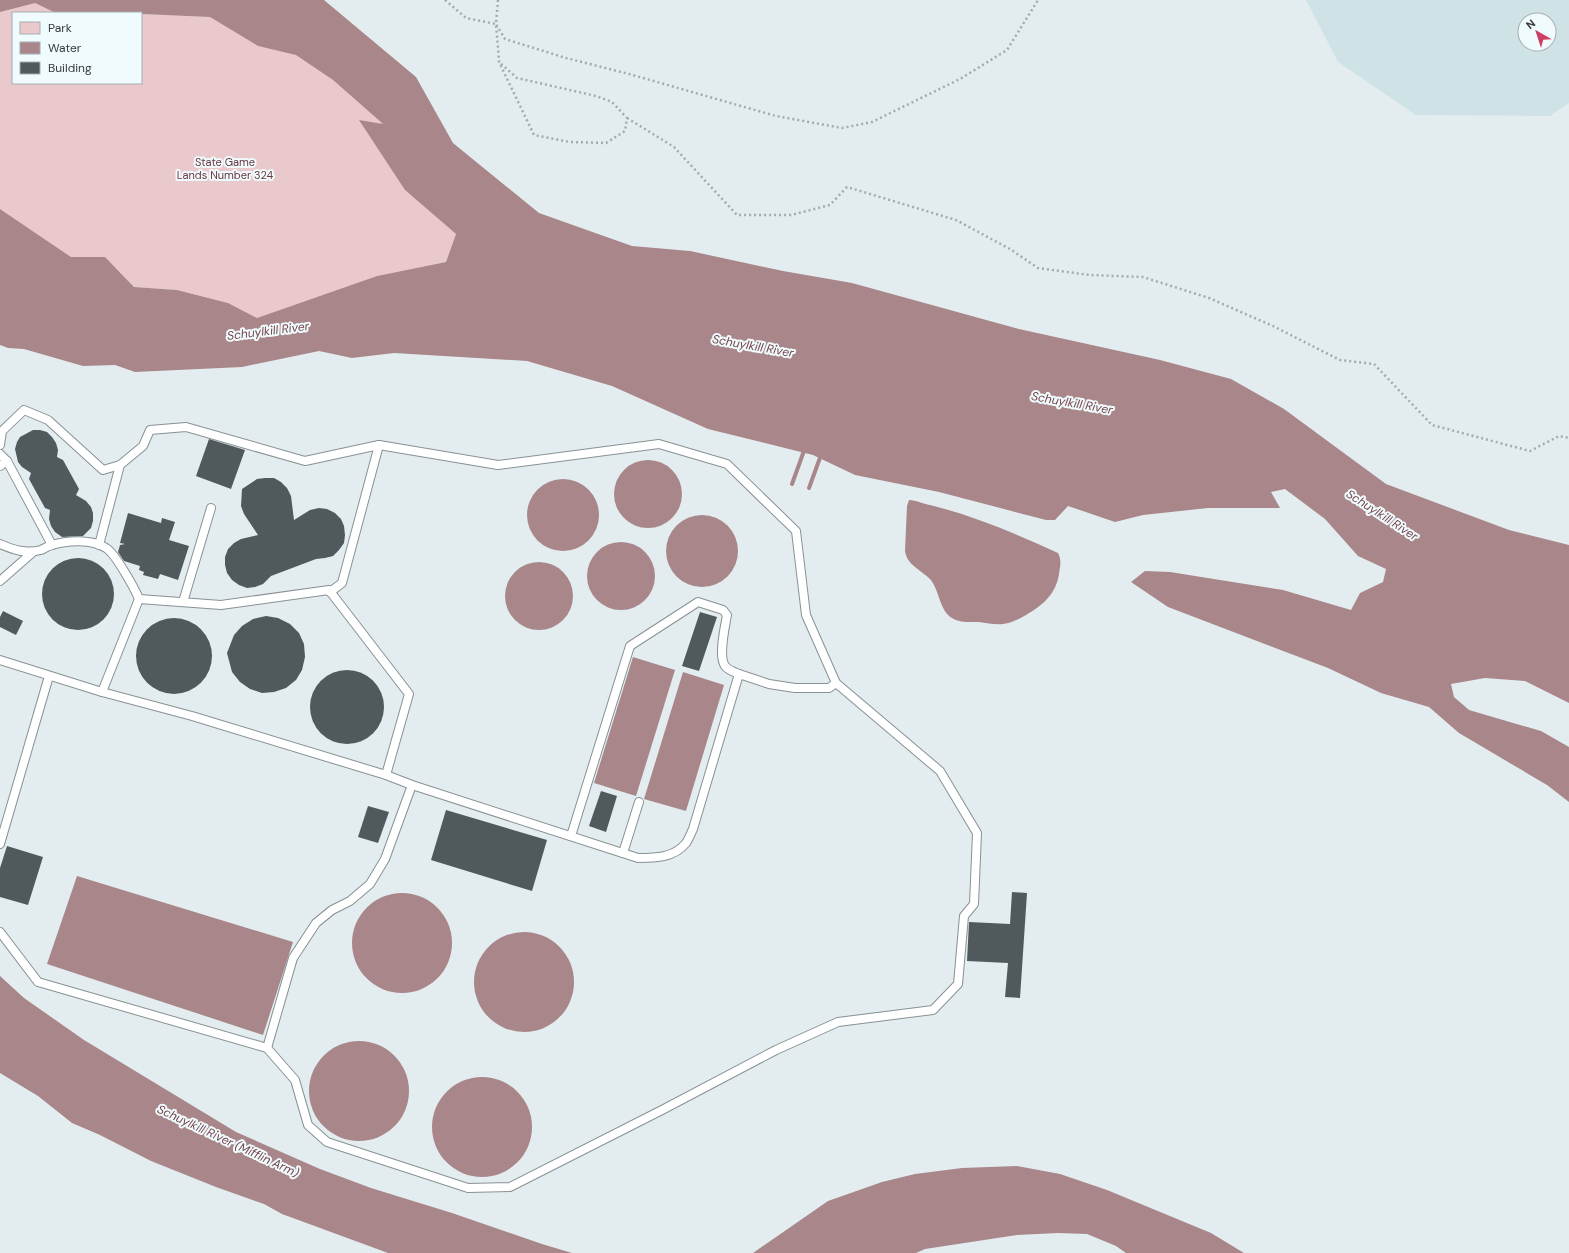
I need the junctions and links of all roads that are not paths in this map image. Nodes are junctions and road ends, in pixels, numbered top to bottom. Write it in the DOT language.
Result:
graph roads {
  1 [pos="0,445"];
  2 [pos="378,445"];
  3 [pos="0,454"];
  4 [pos="4,464"];
  5 [pos="120,465"];
  6 [pos="211,508"];
  7 [pos="0,544"];
  8 [pos="52,545"];
  9 [pos="99,545"];
  10 [pos="33,552"];
  11 [pos="0,581"];
  12 [pos="330,592"];
  13 [pos="139,599"];
  14 [pos="183,602"];
  15 [pos="0,660"];
  16 [pos="739,674"];
  17 [pos="49,676"];
  18 [pos="836,683"];
  19 [pos="102,692"];
  20 [pos="386,775"];
  21 [pos="412,786"];
  22 [pos="639,802"];
  23 [pos="571,836"];
  24 [pos="0,844"];
  25 [pos="623,853"];
  26 [pos="0,932"];
  27 [pos="267,1048"];
  1 -- 5 [label="lane"];
  2 -- 5 [label="lane"];
  2 -- 12 [label="lane"];
  2 -- 18 [label="lane"];
  3 -- 4 [label="lane"];
  4 -- 8 [label="lane"];
  5 -- 9 [label="lane"];
  6 -- 14 [label="lane"];
  7 -- 10 [label="lane"];
  8 -- 9 [label="lane"];
  8 -- 10 [label="lane"];
  9 -- 13 [label="lane"];
  10 -- 11 [label="lane"];
  12 -- 14 [label="lane"];
  12 -- 20 [label="lane"];
  13 -- 14 [label="lane"];
  13 -- 19 [label="lane"];
  15 -- 17 [label="lane"];
  16 -- 18 [label="lane"];
  16 -- 23 [label="lane"];
  16 -- 25 [label="lane"];
  17 -- 19 [label="lane"];
  17 -- 24 [label="lane"];
  18 -- 27 [label="lane"];
  19 -- 20 [label="lane"];
  20 -- 21 [label="lane"];
  21 -- 23 [label="lane"];
  21 -- 27 [label="lane"];
  22 -- 25 [label="lane"];
  23 -- 25 [label="lane"];
  26 -- 27 [label="lane"];
}
